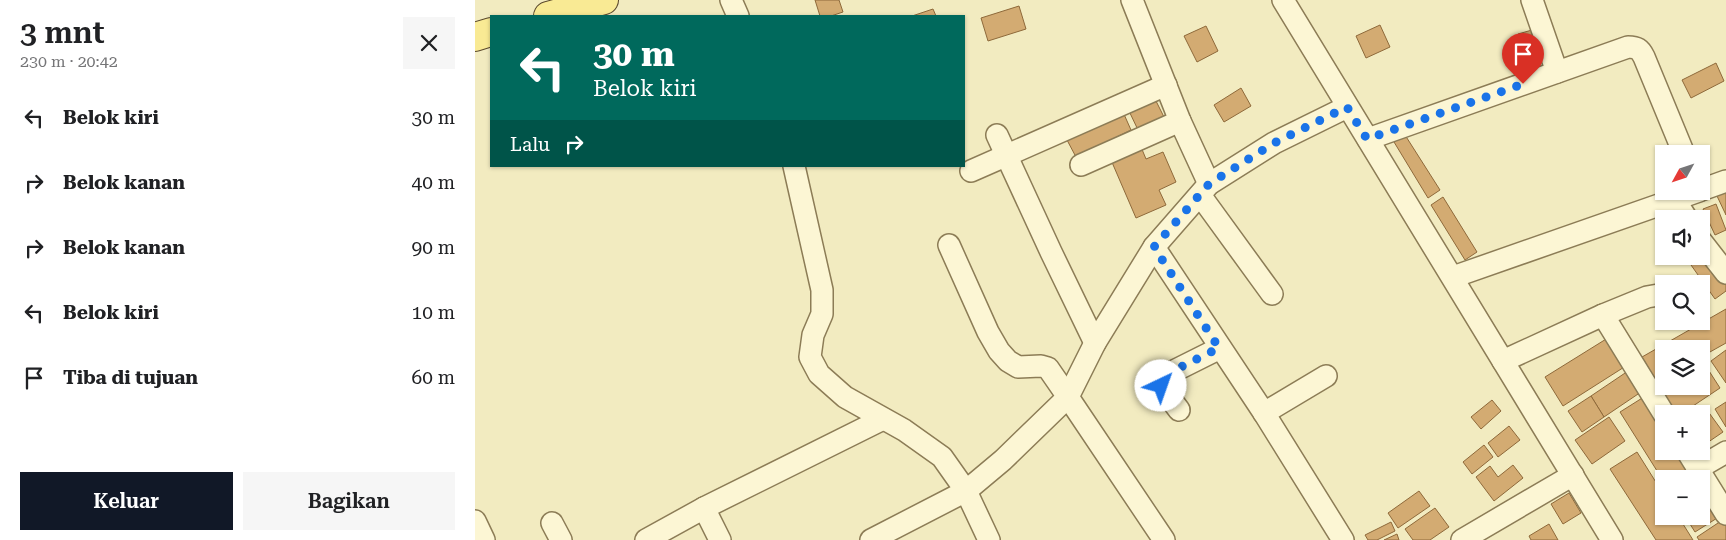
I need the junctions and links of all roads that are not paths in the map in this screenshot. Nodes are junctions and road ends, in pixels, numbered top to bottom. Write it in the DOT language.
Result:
graph roads {
  1 [pos="604,0"];
  2 [pos="731,0"];
  3 [pos="1132,0"];
  4 [pos="1283,0"];
  5 [pos="1532,0"];
  6 [pos="552,15"];
  7 [pos="738,15"];
  8 [pos="490,32"];
  9 [pos="475,37"];
  10 [pos="1557,72"];
  11 [pos="1166,85"];
  12 [pos="1347,107"];
  13 [pos="1180,121"];
  14 [pos="997,135"];
  15 [pos="1367,139"];
  16 [pos="1680,145"];
  17 [pos="1007,154"];
  18 [pos="1081,165"];
  19 [pos="795,167"];
  20 [pos="971,171"];
  21 [pos="1726,181"];
  22 [pos="1710,187"];
  23 [pos="1204,189"];
  24 [pos="1675,200"];
  25 [pos="1681,210"];
  26 [pos="949,245"];
  27 [pos="1154,247"];
  28 [pos="1710,253"];
  29 [pos="1726,273"];
  30 [pos="1453,277"];
  31 [pos="1272,294"];
  32 [pos="1655,296"];
  33 [pos="1603,315"];
  34 [pos="1095,343"];
  35 [pos="1219,348"];
  36 [pos="1503,361"];
  37 [pos="1326,376"];
  38 [pos="1068,396"];
  39 [pos="1658,405"];
  40 [pos="1179,410"];
  41 [pos="1265,413"];
  42 [pos="883,418"];
  43 [pos="1726,452"];
  44 [pos="1710,456"];
  45 [pos="1692,460"];
  46 [pos="1573,475"];
  47 [pos="966,491"];
  48 [pos="704,508"];
  49 [pos="1726,514"];
  50 [pos="475,521"];
  51 [pos="484,540"];
  52 [pos="646,540"];
  53 [pos="720,540"];
  54 [pos="871,540"];
  55 [pos="989,540"];
  56 [pos="1164,540"];
  57 [pos="1343,540"];
  58 [pos="1462,540"];
  59 [pos="1612,540"];
  1 -- 6 [label="main road"];
  2 -- 7 [label="street"];
  3 -- 11 [label="street"];
  4 -- 12 [label="street"];
  5 -- 10 [label="street"];
  8 -- 9 [label="main road"];
  10 -- 15 [label="street"];
  10 -- 16 [label="street"];
  11 -- 13 [label="street"];
  11 -- 17 [label="street"];
  12 -- 15 [label="street"];
  12 -- 23 [label="street"];
  13 -- 18 [label="street"];
  13 -- 23 [label="street"];
  14 -- 17 [label="street"];
  15 -- 30 [label="street"];
  17 -- 20 [label="street"];
  17 -- 34 [label="street"];
  19 -- 42 [label="street"];
  21 -- 22 [label="street"];
  23 -- 27 [label="street"];
  23 -- 31 [label="street"];
  24 -- 25 [label="street"];
  24 -- 30 [label="street"];
  26 -- 38 [label="street"];
  27 -- 34 [label="street"];
  27 -- 35 [label="street"];
  28 -- 29 [label="street"];
  30 -- 36 [label="street"];
  32 -- 33 [label="street"];
  33 -- 36 [label="street"];
  33 -- 39 [label="street"];
  34 -- 38 [label="street"];
  35 -- 40 [label="street"];
  35 -- 41 [label="street"];
  36 -- 46 [label="street"];
  37 -- 41 [label="street"];
  38 -- 47 [label="street"];
  38 -- 56 [label="street"];
  41 -- 57 [label="street"];
  42 -- 47 [label="street"];
  42 -- 48 [label="street"];
  43 -- 44 [label="street"];
  45 -- 49 [label="street"];
  46 -- 58 [label="street"];
  46 -- 59 [label="street"];
  47 -- 54 [label="street"];
  47 -- 55 [label="street"];
  48 -- 52 [label="street"];
  48 -- 53 [label="street"];
  50 -- 51 [label="street"];
}
